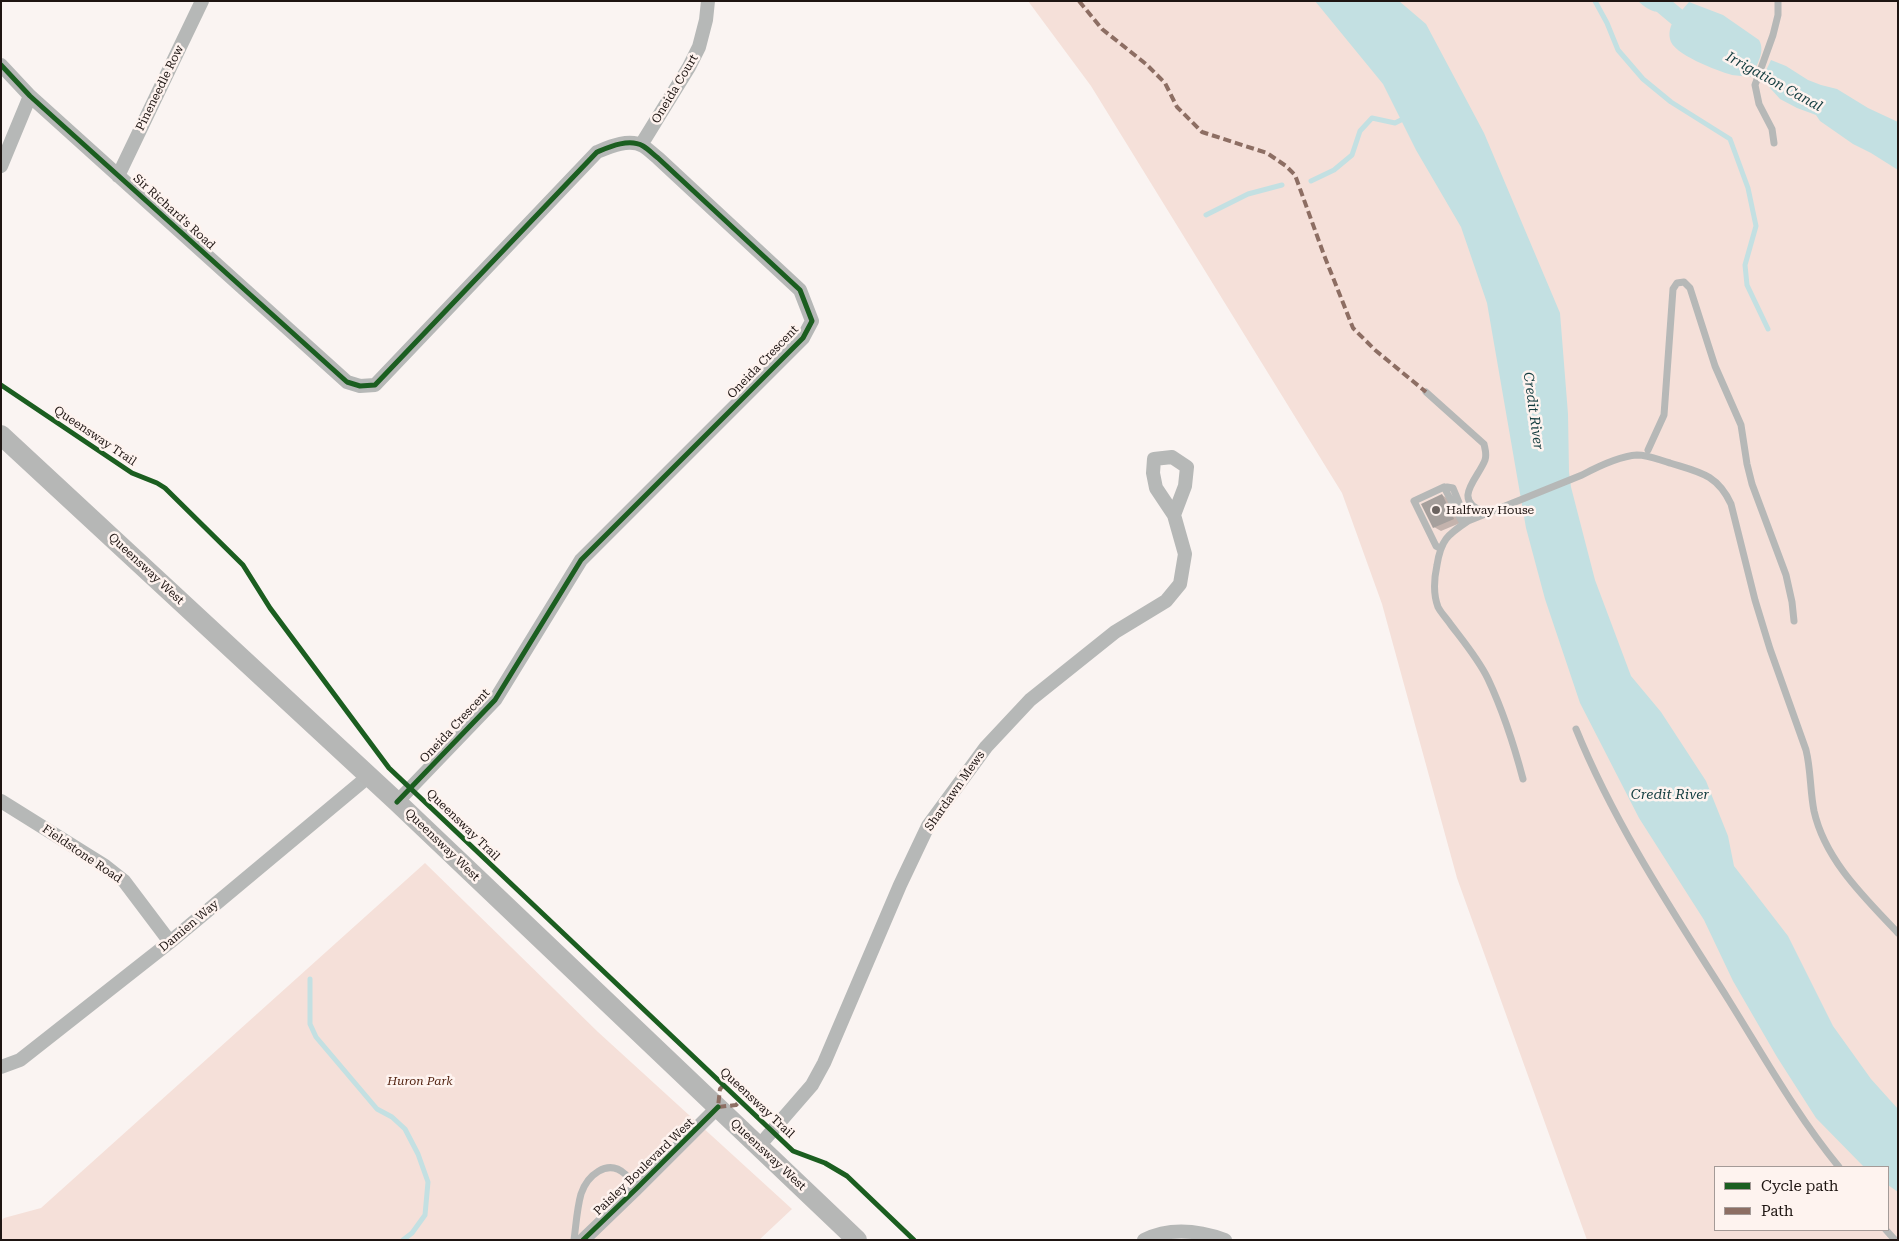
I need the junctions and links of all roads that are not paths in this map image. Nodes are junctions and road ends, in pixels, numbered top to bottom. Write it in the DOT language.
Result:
graph roads {
  1 [pos="202,1"];
  2 [pos="708,1"];
  3 [pos="1778,1"];
  4 [pos="1,65"];
  5 [pos="30,96"];
  6 [pos="1774,143"];
  7 [pos="641,144"];
  8 [pos="1,166"];
  9 [pos="118,176"];
  10 [pos="1426,392"];
  11 [pos="1,434"];
  12 [pos="1648,450"];
  13 [pos="1447,487"];
  14 [pos="1174,514"];
  15 [pos="1468,521"];
  16 [pos="1440,548"];
  17 [pos="1794,621"];
  18 [pos="1576,729"];
  19 [pos="369,776"];
  20 [pos="1524,779"];
  21 [pos="1,801"];
  22 [pos="397,802"];
  23 [pos="1898,933"];
  24 [pos="170,942"];
  25 [pos="1,1067"];
  26 [pos="718,1108"];
  27 [pos="759,1146"];
  28 [pos="1837,1166"];
  29 [pos="636,1189"];
  30 [pos="574,1240"];
  31 [pos="583,1240"];
  32 [pos="857,1240"];
  33 [pos="1144,1240"];
  34 [pos="1225,1240"];
  1 -- 9 [label="street, Pineneedle Row"];
  2 -- 7 [label="street, Oneida Court"];
  3 -- 6 [label="lane"];
  4 -- 5 [label="street, Sir Richard's Road"];
  5 -- 8 [label="street"];
  5 -- 9 [label="street, Sir Richard's Road"];
  7 -- 9 [label="street, Sir Richard's Road"];
  7 -- 22 [label="street, Oneida Crescent"];
  10 -- 15 [label="lane"];
  11 -- 19 [label="street, Queensway West"];
  12 -- 17 [label="lane"];
  13 -- 16 [label="lane"];
  14 -- 27 [label="street, Shardawn Mews"];
  15 -- 16 [label="lane"];
  15 -- 23 [label="lane"];
  16 -- 20 [label="lane"];
  18 -- 28 [label="lane"];
  19 -- 22 [label="street, Queensway West"];
  19 -- 24 [label="street, Damien Way"];
  21 -- 24 [label="street, Fieldstone Road"];
  22 -- 26 [label="street, Queensway West"];
  24 -- 25 [label="street, Damien Way"];
  26 -- 27 [label="street, Queensway West"];
  26 -- 29 [label="street, Paisley Boulevard West"];
  27 -- 32 [label="street, Queensway West"];
  29 -- 30 [label="lane"];
  29 -- 31 [label="street, Paisley Boulevard West"];
  33 -- 34 [label="street"];
}
